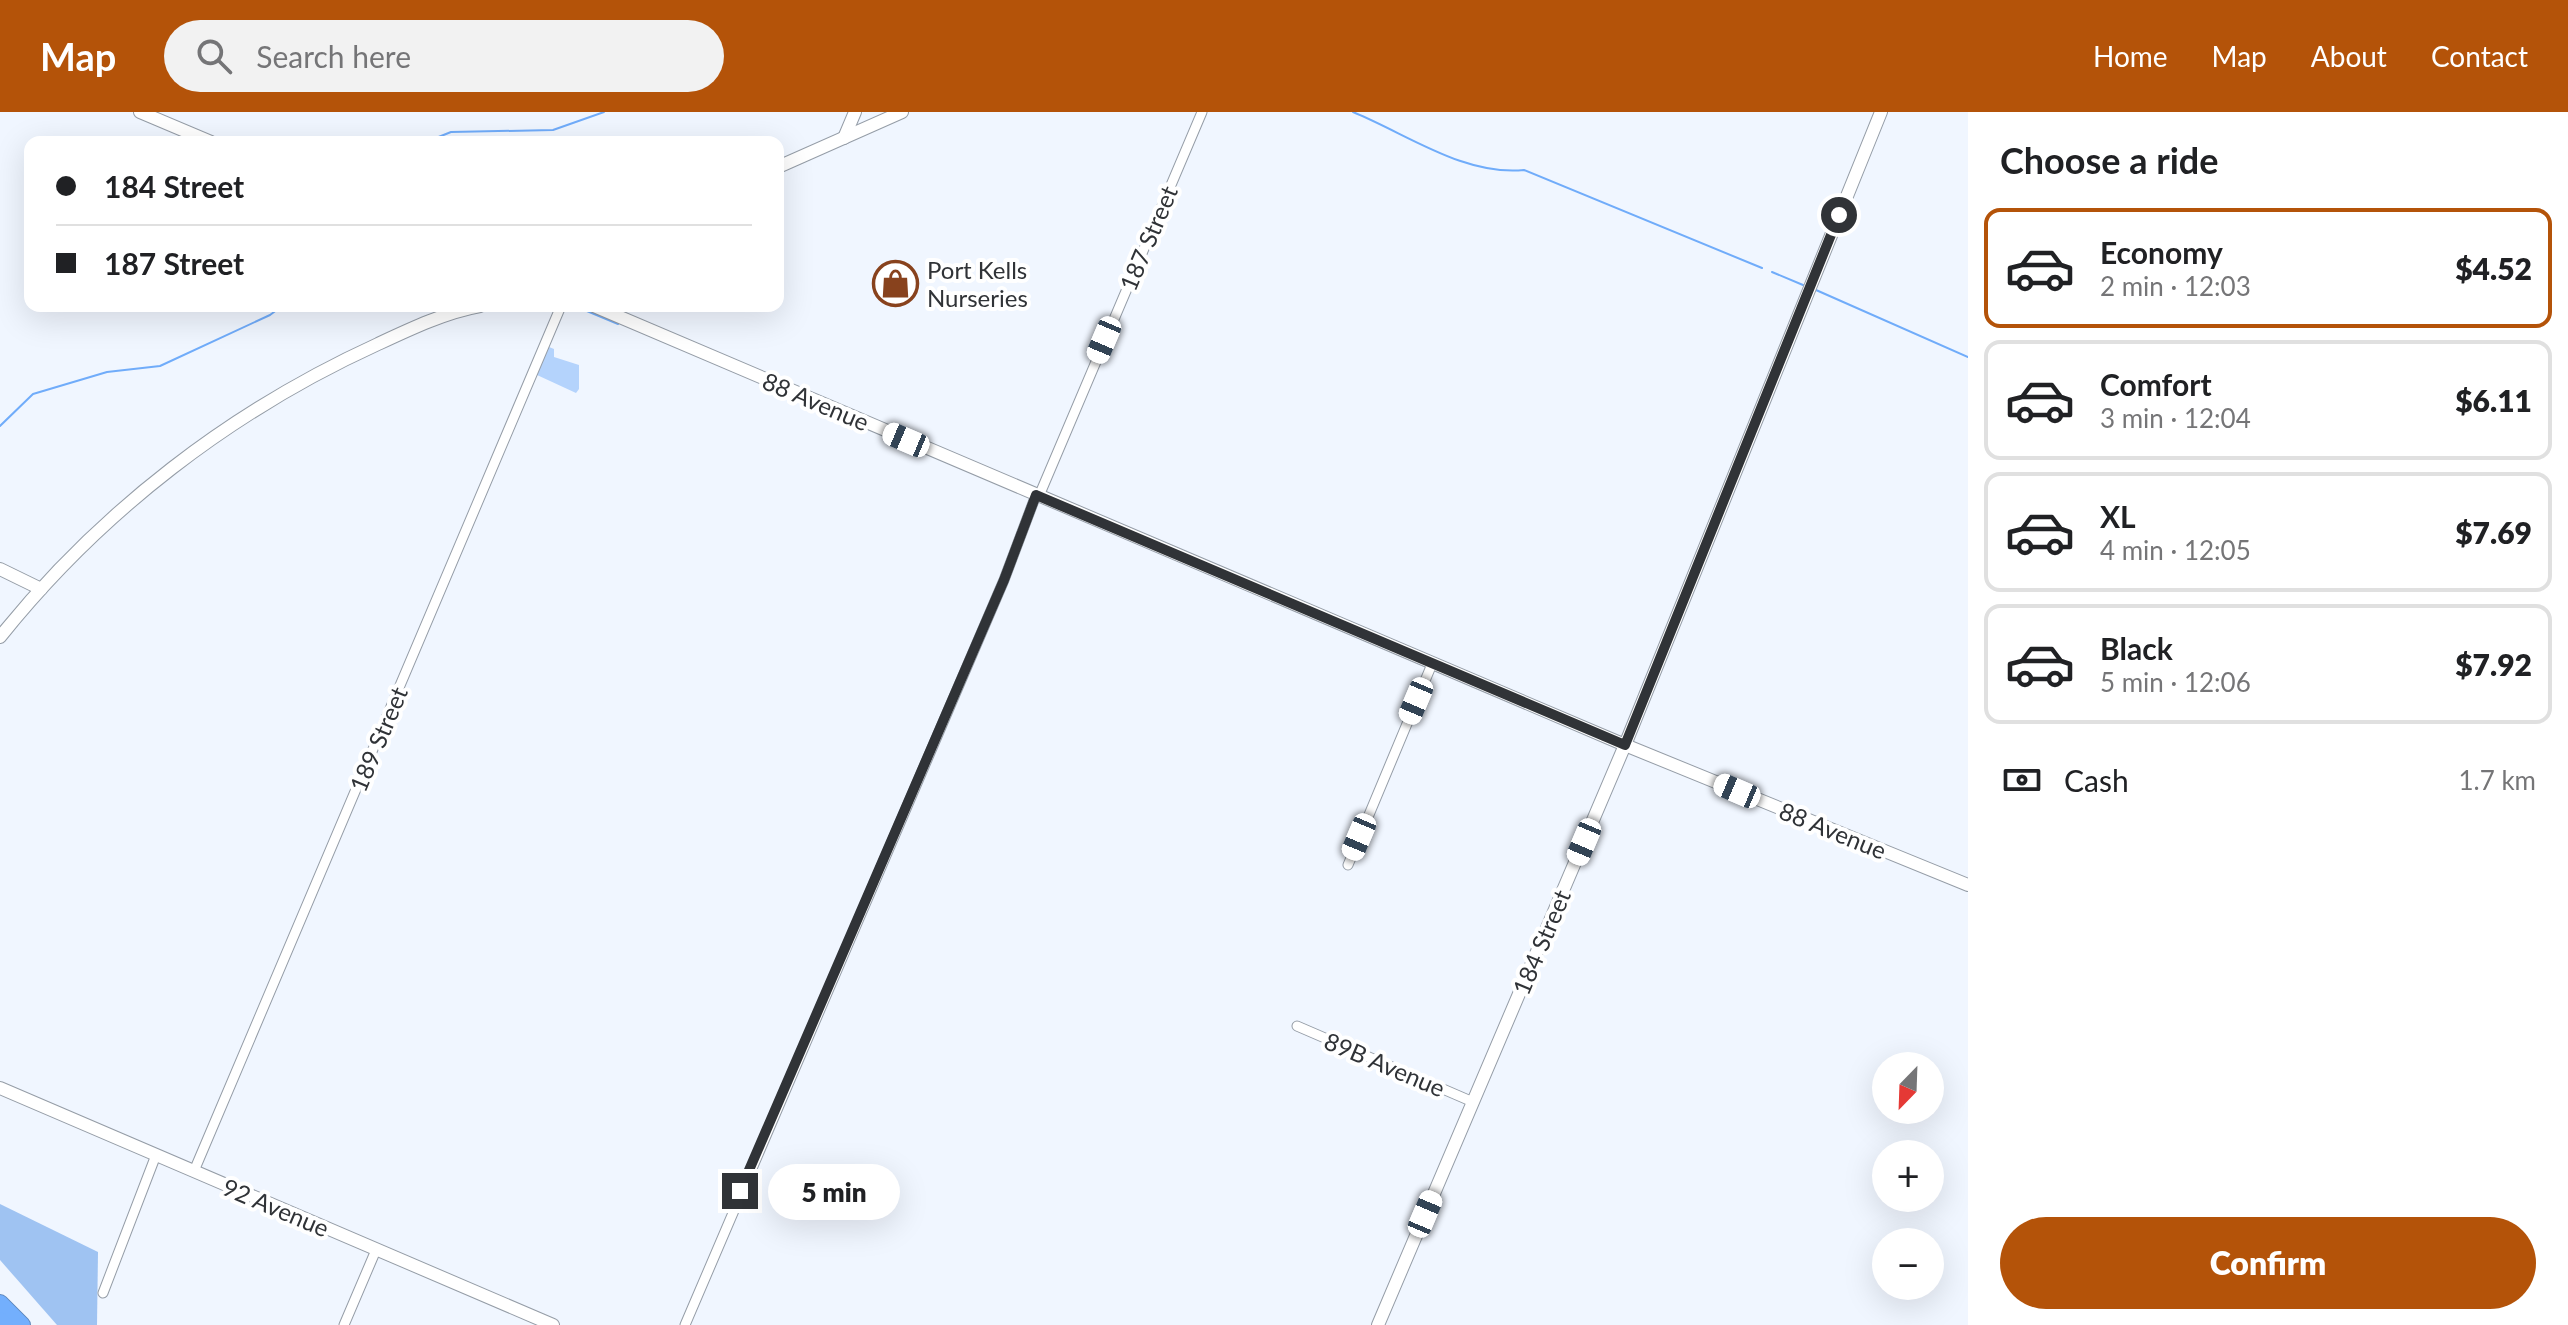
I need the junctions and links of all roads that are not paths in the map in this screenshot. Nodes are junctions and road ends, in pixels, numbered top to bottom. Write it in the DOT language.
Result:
graph roads {
  1 [pos="140,112"];
  2 [pos="855,112"];
  3 [pos="902,112"];
  4 [pos="1202,112"];
  5 [pos="1881,112"];
  6 [pos="197,136"];
  7 [pos="844,138"];
  8 [pos="784,164"];
  9 [pos="459,312"];
  10 [pos="558,312"];
  11 [pos="608,312"];
  12 [pos="1038,496"];
  13 [pos="0,569"];
  14 [pos="41,589"];
  15 [pos="0,637"];
  16 [pos="1432,664"];
  17 [pos="1625,745"];
  18 [pos="1348,865"];
  19 [pos="1968,885"];
  20 [pos="1297,1026"];
  21 [pos="0,1088"];
  22 [pos="1473,1102"];
  23 [pos="156,1155"];
  24 [pos="194,1171"];
  25 [pos="376,1250"];
  26 [pos="103,1293"];
  27 [pos="0,1301"];
  28 [pos="10,1322"];
  29 [pos="344,1325"];
  30 [pos="553,1325"];
  31 [pos="685,1325"];
  32 [pos="1378,1325"];
  1 -- 6 [label="main road"];
  2 -- 7 [label="main road"];
  3 -- 7 [label="main road"];
  4 -- 12 [label="street, 187 Street"];
  5 -- 17 [label="main road, 184 Street"];
  7 -- 8 [label="main road"];
  9 -- 14 [label="main road"];
  10 -- 24 [label="street, 189 Street"];
  11 -- 12 [label="main road, 88 Avenue"];
  12 -- 16 [label="main road, 88 Avenue"];
  12 -- 31 [label="street, 187 Street"];
  13 -- 14 [label="main road"];
  14 -- 15 [label="main road"];
  16 -- 17 [label="main road, 88 Avenue"];
  16 -- 18 [label="street"];
  17 -- 19 [label="main road, 88 Avenue"];
  17 -- 22 [label="main road, 184 Street"];
  20 -- 22 [label="street, 89B Avenue"];
  21 -- 23 [label="main road, 92 Avenue"];
  22 -- 32 [label="main road, 184 Street"];
  23 -- 24 [label="main road, 92 Avenue"];
  23 -- 26 [label="street"];
  24 -- 25 [label="main road, 92 Avenue"];
  25 -- 29 [label="street"];
  25 -- 30 [label="main road, 92 Avenue"];
  27 -- 28 [label="highway"];
}
